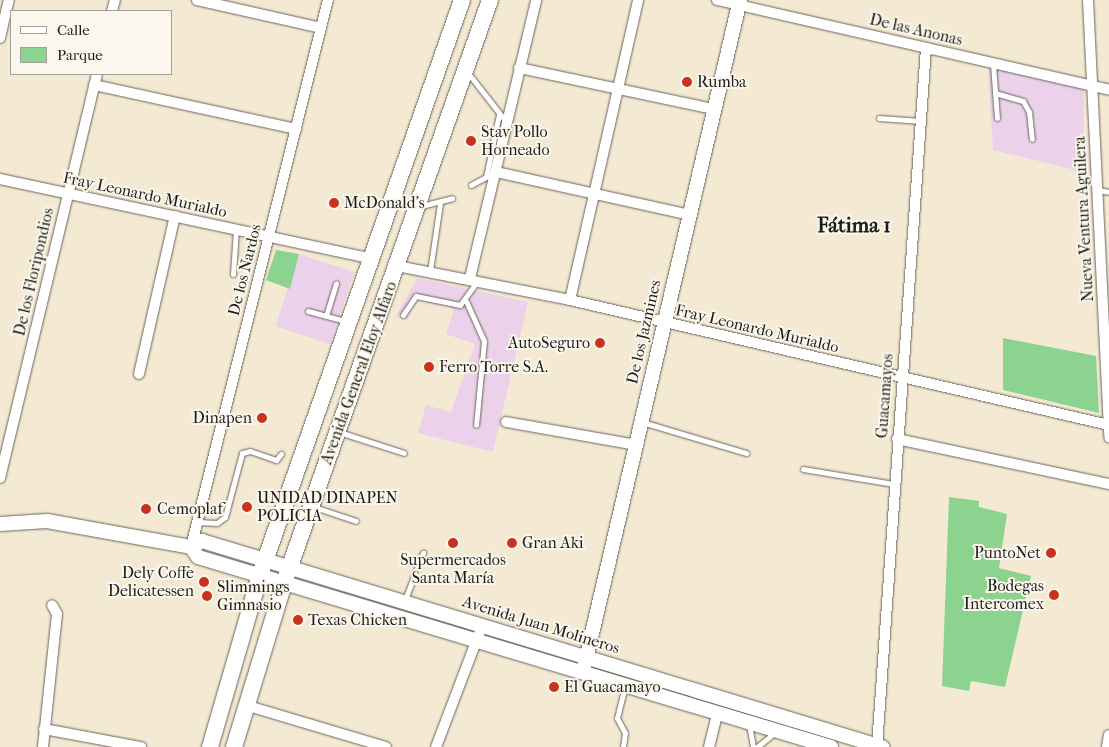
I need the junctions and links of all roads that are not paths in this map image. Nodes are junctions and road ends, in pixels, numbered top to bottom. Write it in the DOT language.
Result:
graph roads {
  1 [pos="9,0"];
  2 [pos="197,0"];
  3 [pos="328,0"];
  4 [pos="462,0"];
  5 [pos="490,0"];
  6 [pos="536,0"];
  7 [pos="638,0"];
  8 [pos="717,0"];
  9 [pos="1088,0"];
  10 [pos="740,2"];
  11 [pos="321,28"];
  12 [pos="0,38"];
  13 [pos="926,48"];
  14 [pos="993,63"];
  15 [pos="519,68"];
  16 [pos="466,70"];
  17 [pos="97,75"];
  18 [pos="94,85"];
  19 [pos="1093,86"];
  20 [pos="615,88"];
  21 [pos="1109,90"];
  22 [pos="995,93"];
  23 [pos="714,110"];
  24 [pos="499,114"];
  25 [pos="880,118"];
  26 [pos="997,118"];
  27 [pos="920,121"];
  28 [pos="507,124"];
  29 [pos="296,129"];
  30 [pos="1032,139"];
  31 [pos="496,172"];
  32 [pos="486,177"];
  33 [pos="0,179"];
  34 [pos="471,185"];
  35 [pos="1097,190"];
  36 [pos="1109,192"];
  37 [pos="68,194"];
  38 [pos="594,194"];
  39 [pos="452,198"];
  40 [pos="440,203"];
  41 [pos="418,207"];
  42 [pos="690,215"];
  43 [pos="175,216"];
  44 [pos="236,229"];
  45 [pos="269,236"];
  46 [pos="372,259"];
  47 [pos="397,266"];
  48 [pos="430,271"];
  49 [pos="233,274"];
  50 [pos="475,279"];
  51 [pos="336,284"];
  52 [pos="466,300"];
  53 [pos="570,300"];
  54 [pos="308,311"];
  55 [pos="403,315"];
  56 [pos="326,316"];
  57 [pos="351,323"];
  58 [pos="664,324"];
  59 [pos="139,374"];
  60 [pos="901,376"];
  61 [pos="506,422"];
  62 [pos="641,422"];
  63 [pos="1108,424"];
  64 [pos="476,426"];
  65 [pos="338,432"];
  66 [pos="1109,436"];
  67 [pos="897,439"];
  68 [pos="636,445"];
  69 [pos="746,452"];
  70 [pos="404,453"];
  71 [pos="281,454"];
  72 [pos="802,469"];
  73 [pos="0,478"];
  74 [pos="894,484"];
  75 [pos="1109,484"];
  76 [pos="312,506"];
  77 [pos="356,521"];
  78 [pos="198,522"];
  79 [pos="0,524"];
  80 [pos="191,547"];
  81 [pos="424,553"];
  82 [pos="290,567"];
  83 [pos="262,568"];
  84 [pos="284,583"];
  85 [pos="404,602"];
  86 [pos="52,605"];
  87 [pos="482,626"];
  88 [pos="476,640"];
  89 [pos="586,657"];
  90 [pos="583,672"];
  91 [pos="625,685"];
  92 [pos="245,704"];
  93 [pos="717,714"];
  94 [pos="749,724"];
  95 [pos="44,729"];
  96 [pos="775,731"];
  97 [pos="1109,734"];
  98 [pos="43,747"];
  99 [pos="140,747"];
  100 [pos="210,747"];
  101 [pos="234,747"];
  102 [pos="386,747"];
  103 [pos="436,747"];
  104 [pos="623,747"];
  105 [pos="709,747"];
  106 [pos="755,747"];
  107 [pos="831,747"];
  108 [pos="879,747"];
  109 [pos="1107,747"];
  1 -- 12 [label="street"];
  2 -- 11 [label="street"];
  3 -- 11 [label="street, De los Nardos"];
  4 -- 46 [label="main road, Avenida General Eloy Alfaro"];
  5 -- 16 [label="main road, Avenida General Eloy Alfaro"];
  6 -- 15 [label="street"];
  7 -- 20 [label="street"];
  8 -- 10 [label="street, De las Anonas"];
  9 -- 19 [label="street, Nueva Ventura Aguilera"];
  10 -- 13 [label="street, De las Anonas"];
  10 -- 23 [label="street, De los Jazmines"];
  11 -- 29 [label="street, De los Nardos"];
  13 -- 14 [label="street, De las Anonas"];
  13 -- 27 [label="street, Guacamayos"];
  14 -- 19 [label="street, De las Anonas"];
  14 -- 22 [label="lane"];
  15 -- 20 [label="street"];
  15 -- 28 [label="street"];
  16 -- 24 [label="lane"];
  16 -- 41 [label="main road, Avenida General Eloy Alfaro"];
  17 -- 18 [label="street, De los Floripondios"];
  18 -- 29 [label="street"];
  18 -- 37 [label="street, De los Floripondios"];
  19 -- 21 [label="street, De las Anonas"];
  19 -- 35 [label="street, Nueva Ventura Aguilera"];
  20 -- 23 [label="street"];
  20 -- 38 [label="street"];
  22 -- 26 [label="lane"];
  22 -- 30 [label="lane"];
  23 -- 42 [label="street, De los Jazmines"];
  24 -- 28 [label="lane"];
  24 -- 32 [label="lane"];
  25 -- 27 [label="lane"];
  27 -- 60 [label="street, Guacamayos"];
  28 -- 31 [label="street"];
  29 -- 45 [label="street, De los Nardos"];
  31 -- 32 [label="lane"];
  31 -- 38 [label="street"];
  31 -- 50 [label="street"];
  32 -- 34 [label="lane"];
  33 -- 37 [label="street, Fray Leonardo Murialdo"];
  35 -- 36 [label="lane"];
  35 -- 63 [label="street, Nueva Ventura Aguilera"];
  37 -- 43 [label="street, Fray Leonardo Murialdo"];
  37 -- 73 [label="street, De los Floripondios"];
  38 -- 42 [label="street"];
  38 -- 53 [label="street"];
  39 -- 40 [label="lane"];
  40 -- 41 [label="lane"];
  40 -- 48 [label="lane"];
  41 -- 47 [label="main road, Avenida General Eloy Alfaro"];
  42 -- 58 [label="street, De los Jazmines"];
  43 -- 44 [label="street, Fray Leonardo Murialdo"];
  43 -- 59 [label="street"];
  44 -- 45 [label="street, Fray Leonardo Murialdo"];
  44 -- 49 [label="lane"];
  45 -- 46 [label="street, Fray Leonardo Murialdo"];
  45 -- 78 [label="street, De los Nardos"];
  46 -- 57 [label="main road, Avenida General Eloy Alfaro"];
  47 -- 48 [label="street, Fray Leonardo Murialdo"];
  47 -- 65 [label="main road, Avenida General Eloy Alfaro"];
  48 -- 50 [label="street, Fray Leonardo Murialdo"];
  50 -- 52 [label="lane"];
  50 -- 53 [label="street, Fray Leonardo Murialdo"];
  51 -- 56 [label="lane"];
  52 -- 55 [label="lane"];
  52 -- 64 [label="lane"];
  53 -- 58 [label="street, Fray Leonardo Murialdo"];
  54 -- 56 [label="lane"];
  56 -- 57 [label="lane"];
  57 -- 83 [label="main road, Avenida General Eloy Alfaro"];
  58 -- 60 [label="street, Fray Leonardo Murialdo"];
  58 -- 62 [label="street, De los Jazmines"];
  60 -- 63 [label="street, Fray Leonardo Murialdo"];
  60 -- 67 [label="street, Guacamayos"];
  61 -- 68 [label="street"];
  62 -- 68 [label="street, De los Jazmines"];
  62 -- 69 [label="lane"];
  63 -- 66 [label="street, Nueva Ventura Aguilera"];
  65 -- 70 [label="lane"];
  65 -- 76 [label="main road, Avenida General Eloy Alfaro"];
  67 -- 74 [label="street, Guacamayos"];
  67 -- 75 [label="street"];
  68 -- 89 [label="street, De los Jazmines"];
  71 -- 78 [label="lane"];
  72 -- 74 [label="lane"];
  74 -- 108 [label="street, Guacamayos"];
  76 -- 77 [label="lane"];
  76 -- 82 [label="main road, Avenida General Eloy Alfaro"];
  78 -- 80 [label="street, De los Nardos"];
  79 -- 80 [label="street, Avenida Juan Molineros"];
  80 -- 83 [label="street, Avenida Juan Molineros"];
  81 -- 85 [label="lane"];
  82 -- 83 [label="street, Avenida Juan Molineros"];
  82 -- 84 [label="main road, Avenida General Eloy Alfaro"];
  82 -- 85 [label="street, Avenida Juan Molineros"];
  83 -- 84 [label="street, Avenida Juan Molineros"];
  83 -- 100 [label="main road, Avenida General Eloy Alfaro"];
  84 -- 88 [label="street, Avenida Juan Molineros"];
  84 -- 92 [label="main road, Avenida General Eloy Alfaro"];
  85 -- 87 [label="street, Avenida Juan Molineros"];
  86 -- 95 [label="street"];
  87 -- 88 [label="street"];
  87 -- 89 [label="street, Avenida Juan Molineros"];
  88 -- 90 [label="street, Avenida Juan Molineros"];
  88 -- 103 [label="street"];
  89 -- 90 [label="street, De los Jazmines"];
  89 -- 108 [label="street, Avenida Juan Molineros"];
  90 -- 91 [label="street, Avenida Juan Molineros"];
  91 -- 93 [label="street, Avenida Juan Molineros"];
  91 -- 104 [label="lane"];
  92 -- 101 [label="main road, Avenida General Eloy Alfaro"];
  92 -- 102 [label="street"];
  93 -- 94 [label="street, Avenida Juan Molineros"];
  93 -- 105 [label="street"];
  94 -- 96 [label="street, Avenida Juan Molineros"];
  94 -- 106 [label="lane"];
  95 -- 98 [label="street"];
  95 -- 99 [label="street"];
  96 -- 106 [label="lane"];
  96 -- 107 [label="street, Avenida Juan Molineros"];
  97 -- 109 [label="street"];
}
